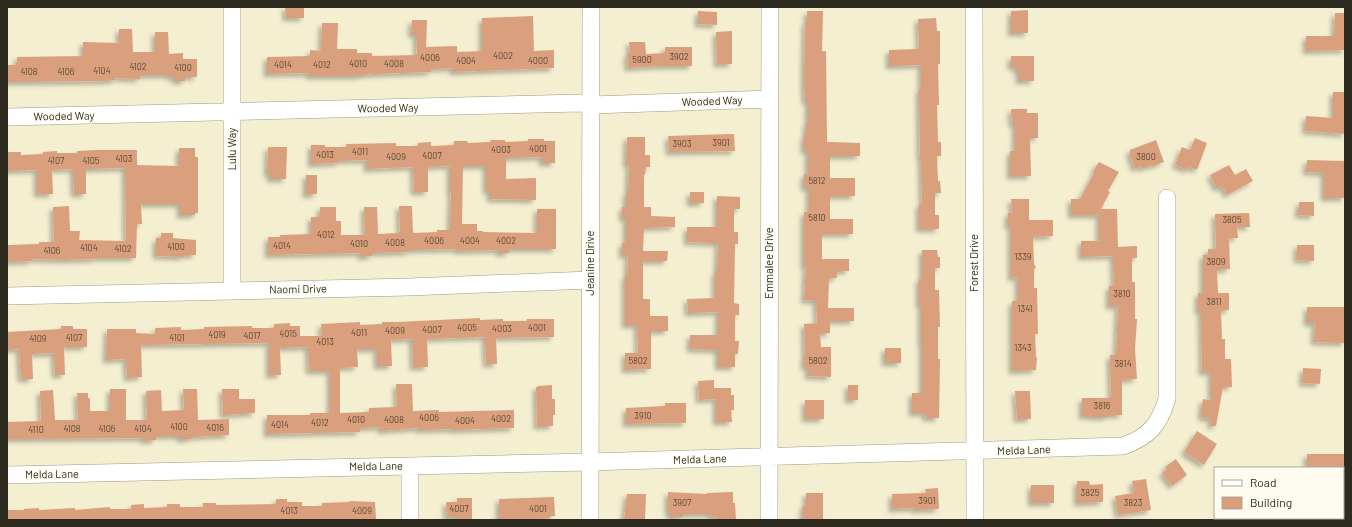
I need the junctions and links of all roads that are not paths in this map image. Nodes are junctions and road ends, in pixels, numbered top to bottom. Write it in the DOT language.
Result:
graph roads {
  1 [pos="232,7"];
  2 [pos="591,7"];
  3 [pos="770,7"];
  4 [pos="974,7"];
  5 [pos="769,99"];
  6 [pos="591,104"];
  7 [pos="232,112"];
  8 [pos="7,117"];
  9 [pos="1167,198"];
  10 [pos="590,280"];
  11 [pos="232,290"];
  12 [pos="7,296"];
  13 [pos="975,451"];
  14 [pos="769,457"];
  15 [pos="589,462"];
  16 [pos="410,466"];
  17 [pos="7,475"];
  18 [pos="410,520"];
  19 [pos="590,520"];
  20 [pos="769,520"];
  21 [pos="975,520"];
  1 -- 7 [label="street, Lulu Way"];
  2 -- 6 [label="street, Jeanine Drive"];
  3 -- 5 [label="street, Emmalee Drive"];
  4 -- 13 [label="street, Forest Drive"];
  5 -- 6 [label="street, Wooded Way"];
  5 -- 14 [label="street, Emmalee Drive"];
  6 -- 7 [label="street, Wooded Way"];
  6 -- 10 [label="street, Jeanine Drive"];
  7 -- 8 [label="street, Wooded Way"];
  7 -- 11 [label="street, Lulu Way"];
  9 -- 13 [label="street, Melda Lane"];
  10 -- 11 [label="street, Naomi Drive"];
  10 -- 15 [label="street, Jeanine Drive"];
  11 -- 12 [label="street, Naomi Drive"];
  13 -- 14 [label="street, Melda Lane"];
  13 -- 21 [label="street, Forest Drive"];
  14 -- 15 [label="street, Melda Lane"];
  14 -- 20 [label="street, Emmalee Drive"];
  15 -- 16 [label="street, Melda Lane"];
  15 -- 19 [label="street, Jeanine Drive"];
  16 -- 17 [label="street, Melda Lane"];
  16 -- 18 [label="street"];
}
